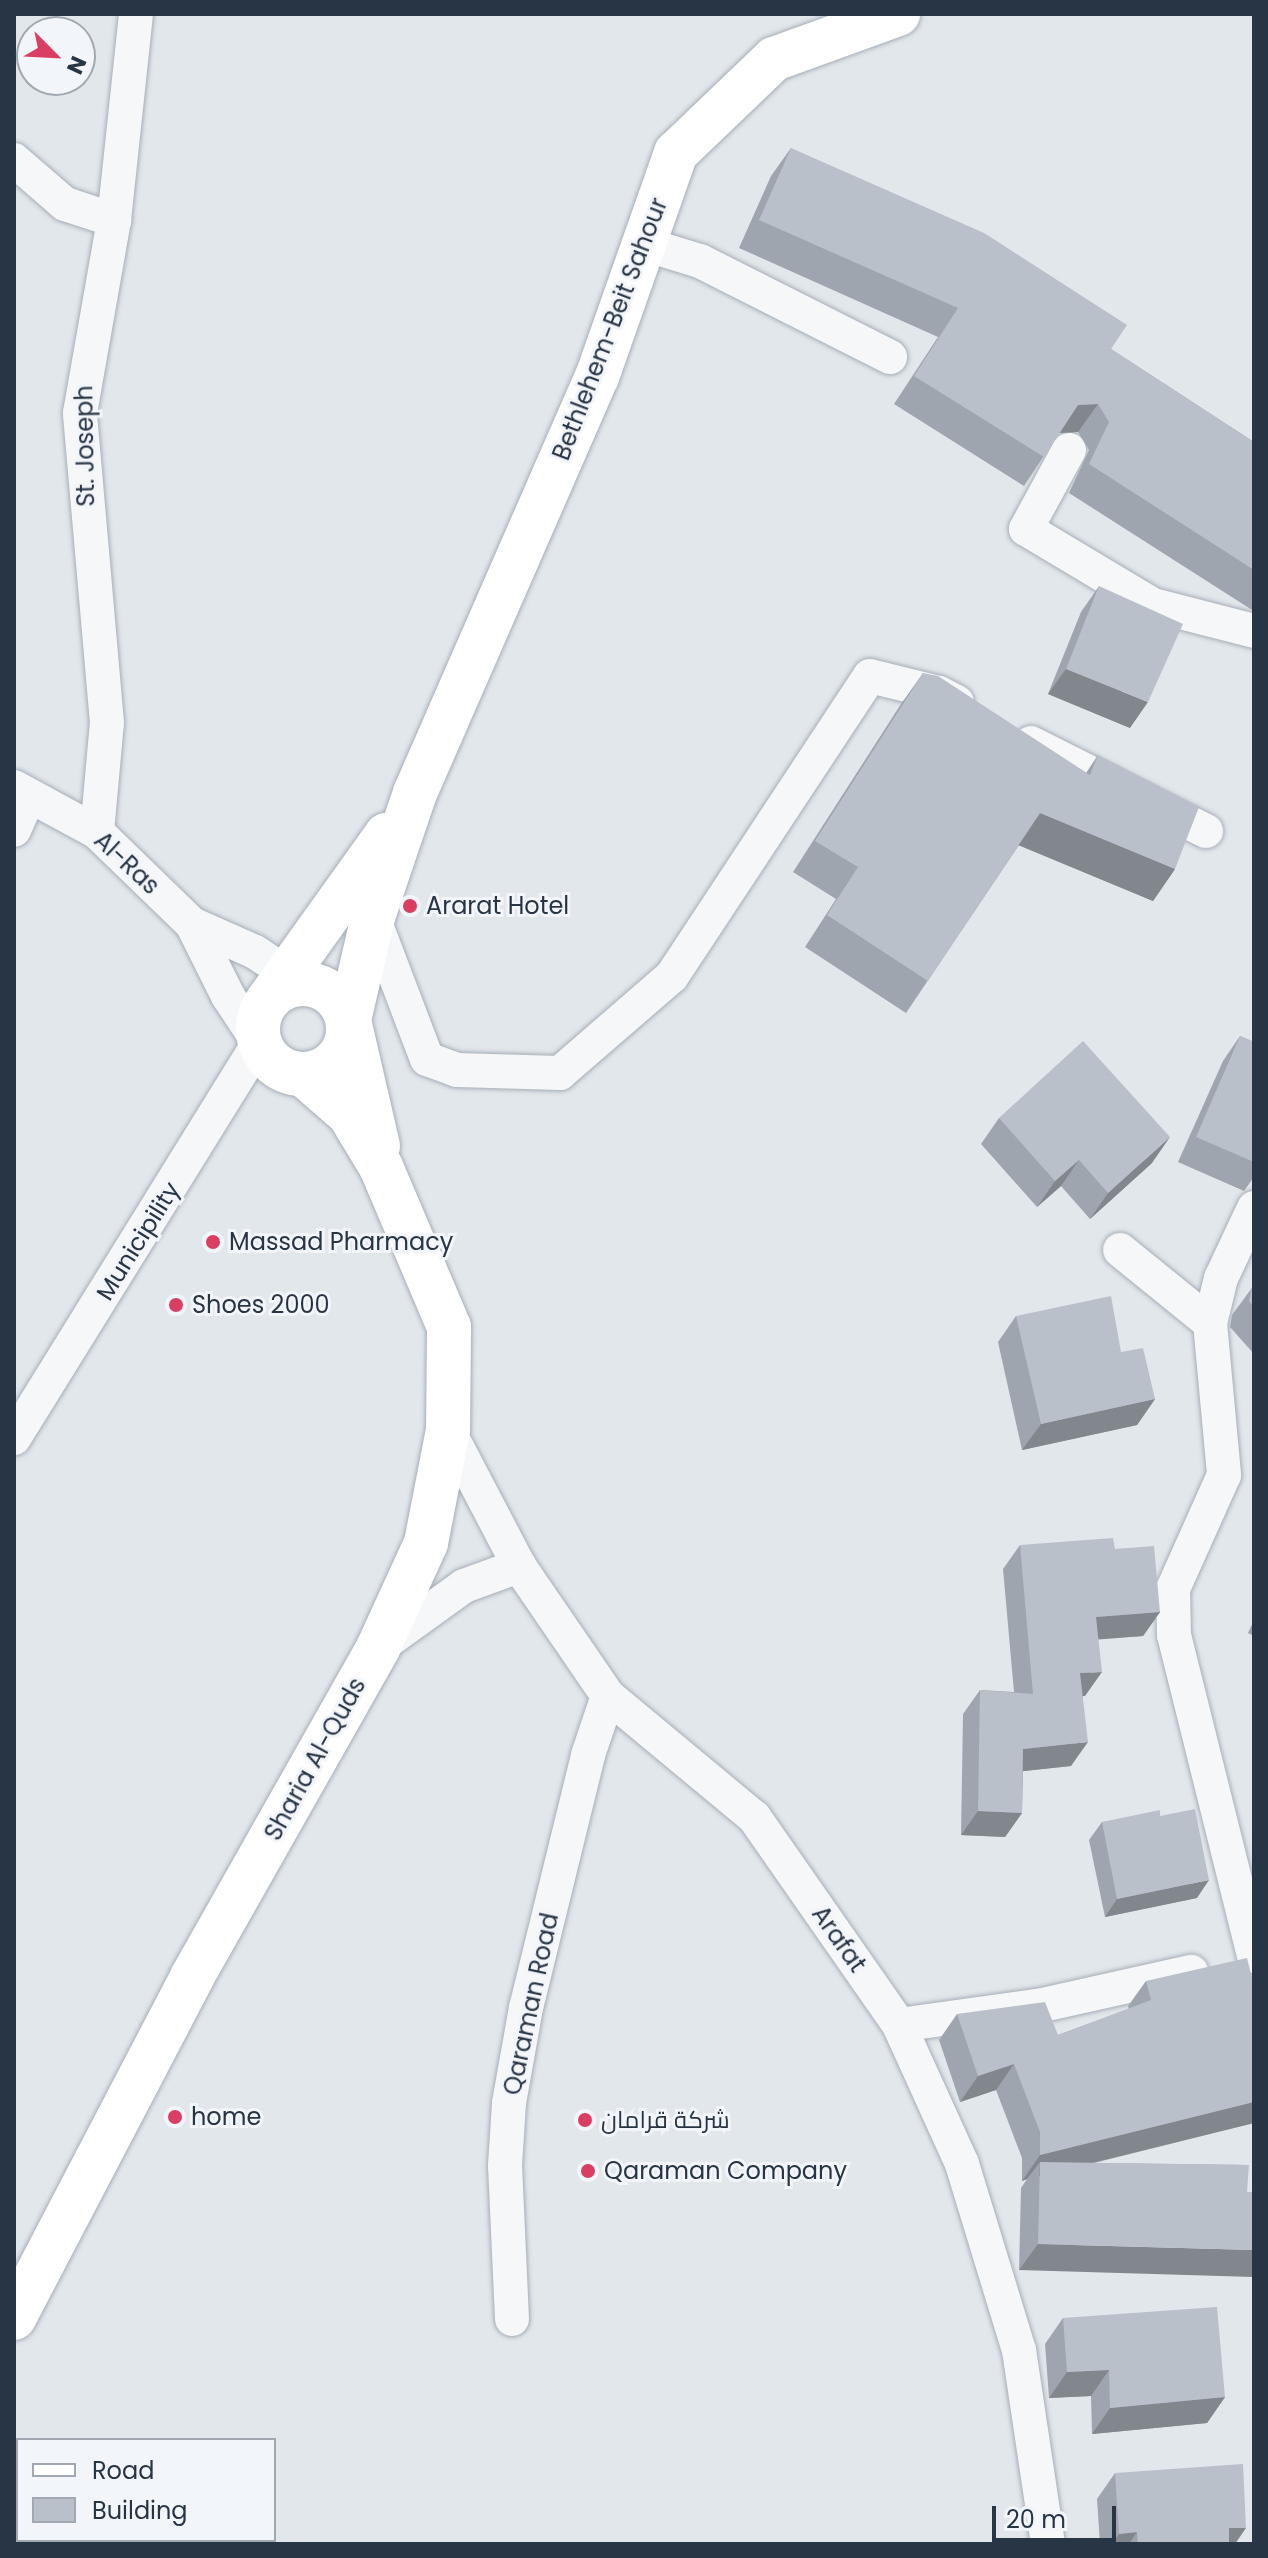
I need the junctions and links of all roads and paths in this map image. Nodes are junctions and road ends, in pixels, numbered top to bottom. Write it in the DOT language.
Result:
graph roads {
  1 [pos="136,14"];
  2 [pos="898,14"];
  3 [pos="14,160"];
  4 [pos="114,220"];
  5 [pos="644,244"];
  6 [pos="890,357"];
  7 [pos="1069,450"];
  8 [pos="1254,631"];
  9 [pos="22,792"];
  10 [pos="415,793"];
  11 [pos="14,830"];
  12 [pos="1206,831"];
  13 [pos="97,832"];
  14 [pos="373,917"];
  15 [pos="192,924"];
  16 [pos="278,1000"];
  17 [pos="349,1020"];
  18 [pos="304,1075"];
  19 [pos="381,1167"];
  20 [pos="1254,1208"];
  21 [pos="1120,1250"];
  22 [pos="1210,1323"];
  23 [pos="448,1430"];
  24 [pos="14,1438"];
  25 [pos="519,1566"];
  26 [pos="378,1648"];
  27 [pos="608,1696"];
  28 [pos="1252,1944"];
  29 [pos="899,2025"];
  30 [pos="14,2318"];
  31 [pos="512,2319"];
  32 [pos="1048,2544"];
  1 -- 4 [label="street, St. Joseph"];
  2 -- 5 [label="main road, Bethlehem-Beit Sahour"];
  3 -- 4 [label="street"];
  4 -- 13 [label="street, St. Joseph"];
  5 -- 6 [label="street"];
  5 -- 10 [label="main road, Bethlehem-Beit Sahour"];
  7 -- 8 [label="street"];
  9 -- 11 [label="street"];
  9 -- 13 [label="street, Al-Ras"];
  10 -- 14 [label="main road, Bethlehem-Beit Sahour"];
  10 -- 16 [label="main road, Bethlehem-Beit Sahour"];
  12 -- 14 [label="street"];
  13 -- 15 [label="street, Al-Ras"];
  14 -- 17 [label="main road, Bethlehem-Beit Sahour"];
  15 -- 16 [label="street, Al-Ras"];
  15 -- 16 [label="street, Al-Ras"];
  16 -- 17 [label="main road"];
  16 -- 18 [label="main road"];
  16 -- 24 [label="street, Municipility"];
  17 -- 18 [label="main road"];
  17 -- 19 [label="main road, Sharia Al-Quds"];
  18 -- 19 [label="main road, Sharia Al-Quds"];
  19 -- 23 [label="main road, Sharia Al-Quds"];
  20 -- 22 [label="street"];
  21 -- 22 [label="street"];
  22 -- 28 [label="street"];
  23 -- 25 [label="street, Arafat"];
  23 -- 26 [label="main road, Sharia Al-Quds"];
  25 -- 26 [label="street"];
  25 -- 27 [label="street, Arafat"];
  26 -- 30 [label="main road, Sharia Al-Quds"];
  27 -- 29 [label="street, Arafat"];
  27 -- 31 [label="street, Qaraman Road"];
  28 -- 29 [label="street"];
  29 -- 32 [label="street, Arafat"];
}
